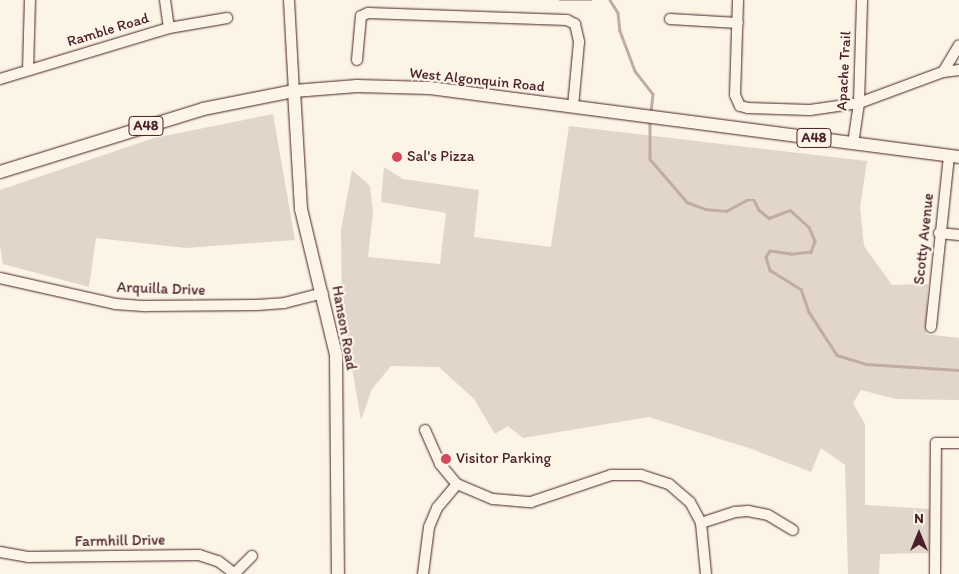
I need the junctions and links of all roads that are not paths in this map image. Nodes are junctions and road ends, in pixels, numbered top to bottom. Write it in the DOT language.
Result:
graph roads {
  1 [pos="30,0"];
  2 [pos="165,0"];
  3 [pos="289,0"];
  4 [pos="738,0"];
  5 [pos="862,0"];
  6 [pos="227,18"];
  7 [pos="670,19"];
  8 [pos="738,23"];
  9 [pos="169,28"];
  10 [pos="959,45"];
  11 [pos="357,60"];
  12 [pos="28,70"];
  13 [pos="959,70"];
  14 [pos="943,72"];
  15 [pos="0,79"];
  16 [pos="294,91"];
  17 [pos="859,103"];
  18 [pos="573,107"];
  19 [pos="853,144"];
  20 [pos="954,156"];
  21 [pos="0,172"];
  22 [pos="939,233"];
  23 [pos="959,235"];
  24 [pos="0,278"];
  25 [pos="323,293"];
  26 [pos="932,326"];
  27 [pos="425,430"];
  28 [pos="959,443"];
  29 [pos="457,484"];
  30 [pos="701,523"];
  31 [pos="794,530"];
  32 [pos="0,552"];
  33 [pos="252,556"];
  34 [pos="235,574"];
  35 [pos="338,574"];
  36 [pos="424,574"];
  37 [pos="706,574"];
  38 [pos="934,574"];
  1 -- 12 [label="street"];
  2 -- 9 [label="street"];
  3 -- 16 [label="street"];
  4 -- 8 [label="street"];
  5 -- 17 [label="street, Apache Trail"];
  6 -- 9 [label="street, Ramble Road"];
  7 -- 8 [label="street"];
  8 -- 17 [label="street"];
  9 -- 12 [label="street, Ramble Road"];
  10 -- 14 [label="street"];
  11 -- 18 [label="street"];
  12 -- 15 [label="street, Ramble Road"];
  13 -- 14 [label="street"];
  14 -- 17 [label="street"];
  16 -- 18 [label="main road, West Algonquin Road / A48"];
  16 -- 21 [label="main road, West Algonquin Road / A48"];
  16 -- 25 [label="main road, Hanson Road"];
  17 -- 19 [label="street, Apache Trail"];
  18 -- 19 [label="main road, West Algonquin Road / A48"];
  19 -- 20 [label="main road, West Algonquin Road / A48"];
  20 -- 22 [label="street, Scotty Avenue"];
  22 -- 23 [label="street"];
  22 -- 26 [label="street, Scotty Avenue"];
  24 -- 25 [label="street, Arquilla Drive"];
  25 -- 35 [label="main road, Hanson Road"];
  27 -- 29 [label="street"];
  28 -- 38 [label="street"];
  29 -- 30 [label="street"];
  29 -- 36 [label="street"];
  30 -- 31 [label="street"];
  30 -- 37 [label="street"];
  32 -- 34 [label="street, Farmhill Drive"];
  33 -- 34 [label="street, Farmhill Drive"];
}
